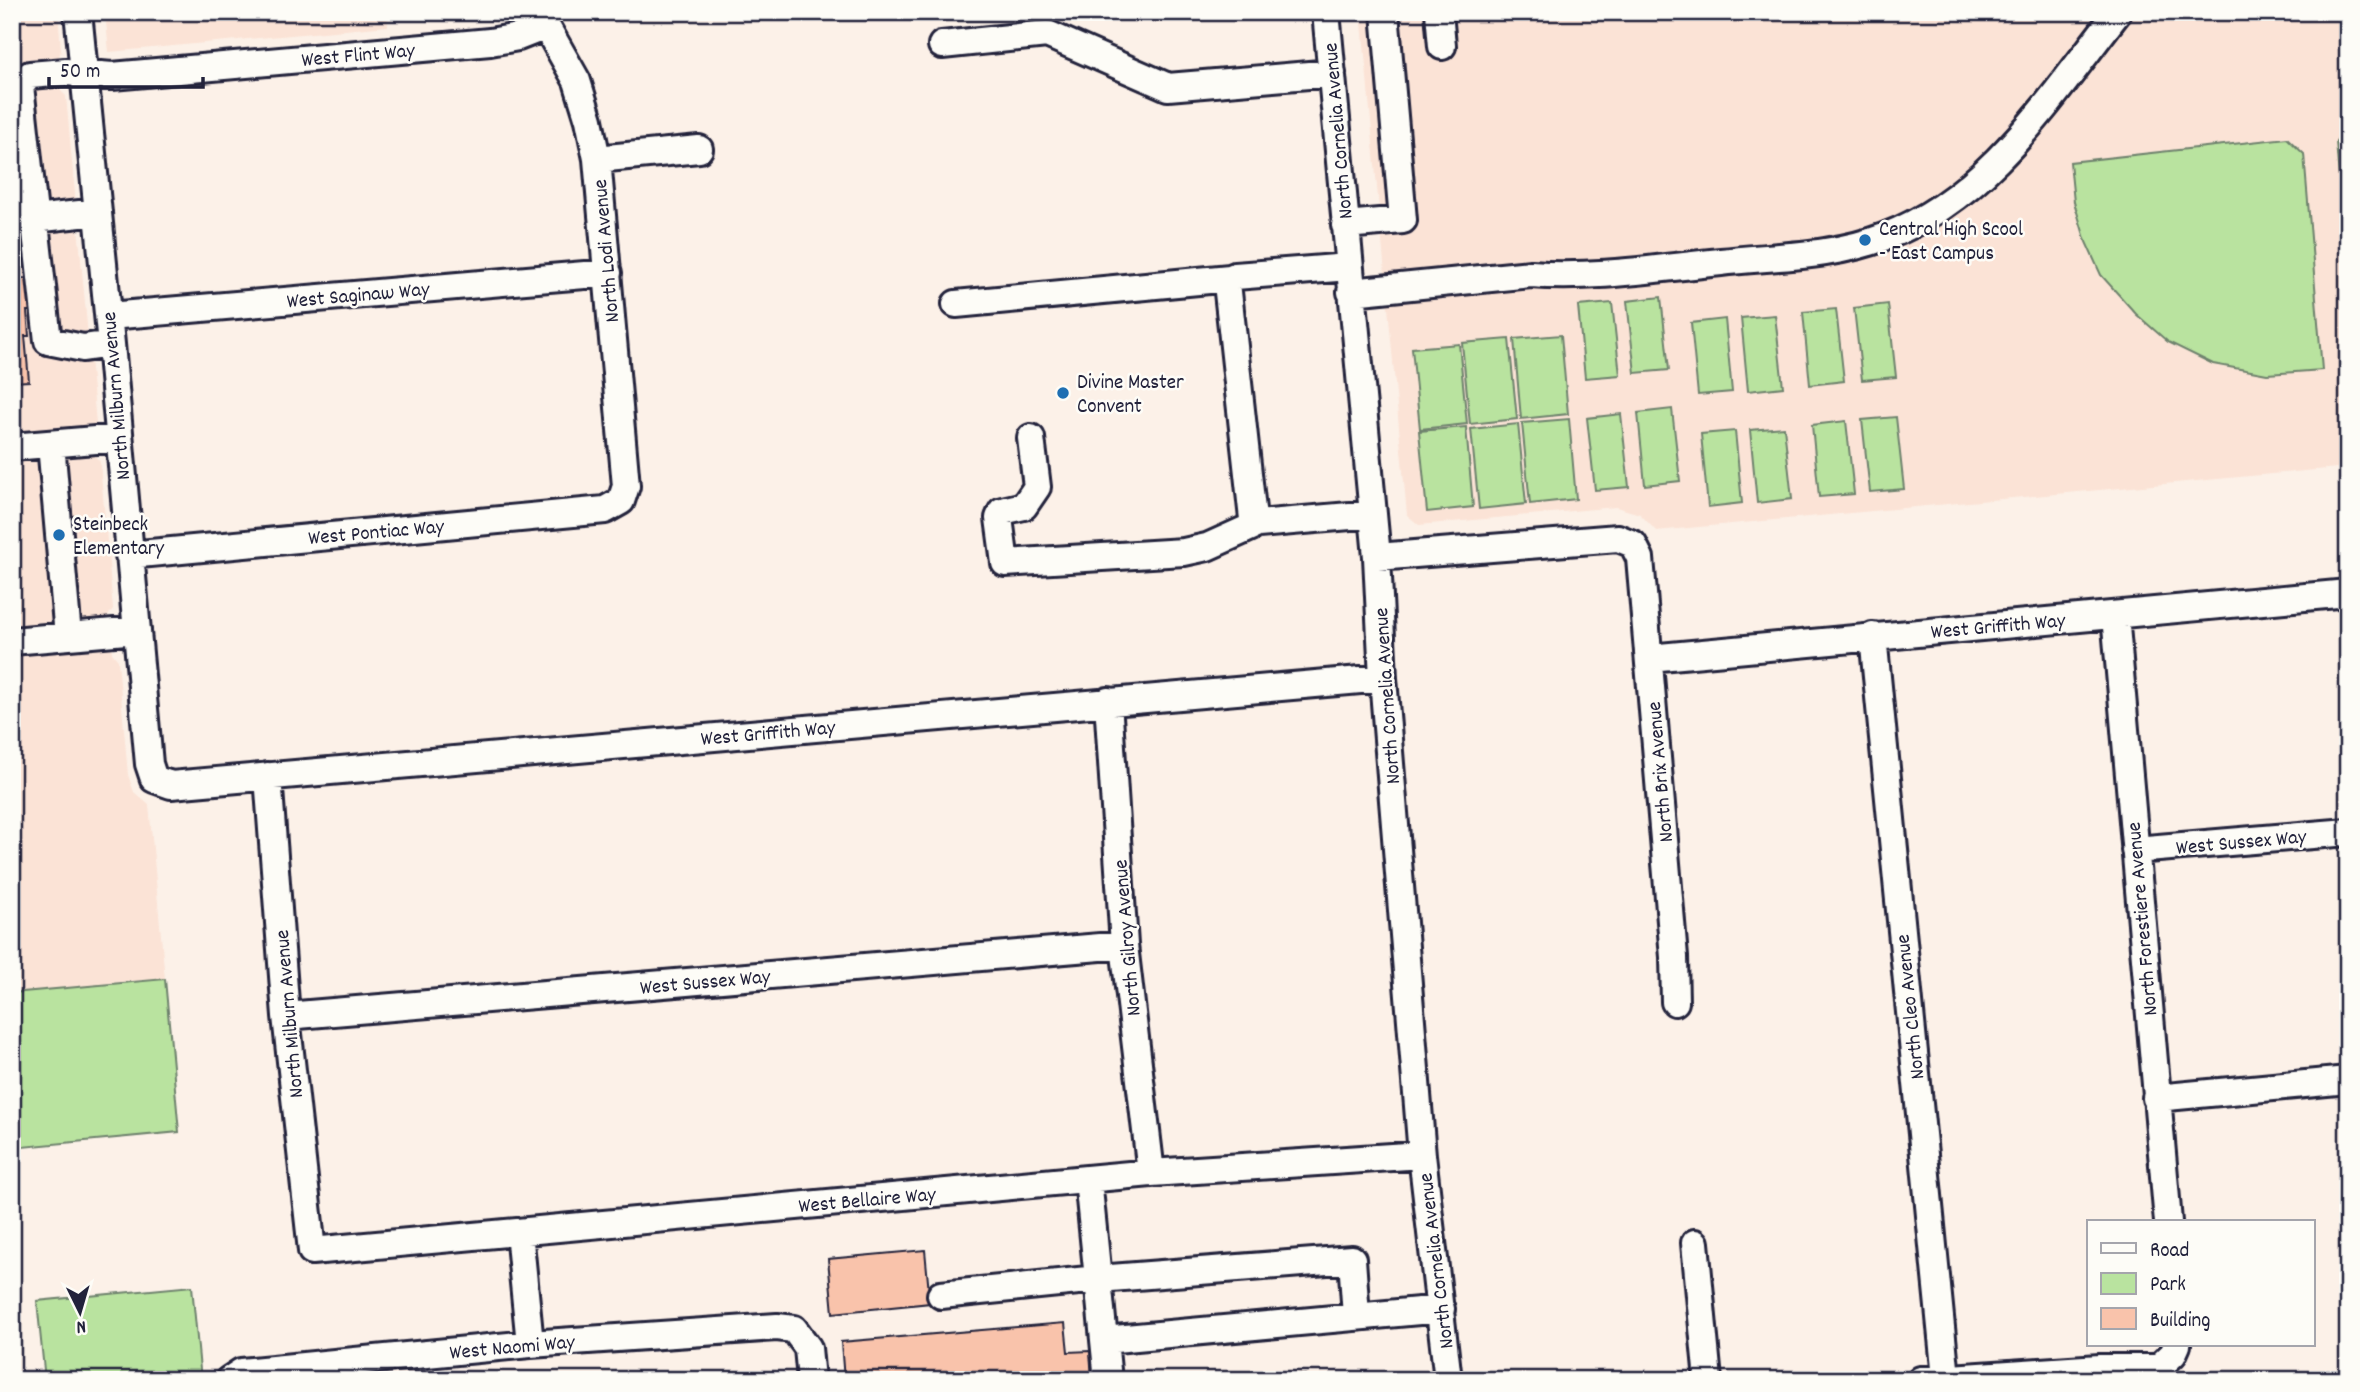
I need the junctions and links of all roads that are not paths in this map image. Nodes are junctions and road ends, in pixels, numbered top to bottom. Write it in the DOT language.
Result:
graph roads {
  1 [pos="78,12"];
  2 [pos="1326,12"];
  3 [pos="1385,12"];
  4 [pos="1440,12"];
  5 [pos="2118,12"];
  6 [pos="542,19"];
  7 [pos="942,45"];
  8 [pos="1442,46"];
  9 [pos="84,73"];
  10 [pos="1332,73"];
  11 [pos="699,149"];
  12 [pos="597,159"];
  13 [pos="98,212"];
  14 [pos="34,219"];
  15 [pos="1345,225"];
  16 [pos="608,273"];
  17 [pos="1230,278"];
  18 [pos="1350,279"];
  19 [pos="956,304"];
  20 [pos="109,316"];
  21 [pos="111,344"];
  22 [pos="119,438"];
  23 [pos="1031,438"];
  24 [pos="51,444"];
  25 [pos="12,447"];
  26 [pos="621,501"];
  27 [pos="1373,514"];
  28 [pos="1258,524"];
  29 [pos="130,555"];
  30 [pos="1377,557"];
  31 [pos="2348,593"];
  32 [pos="2115,615"];
  33 [pos="137,630"];
  34 [pos="68,636"];
  35 [pos="1873,636"];
  36 [pos="12,641"];
  37 [pos="1649,658"];
  38 [pos="1383,678"];
  39 [pos="1108,701"];
  40 [pos="268,776"];
  41 [pos="154,779"];
  42 [pos="2348,832"];
  43 [pos="2135,850"];
  44 [pos="1124,945"];
  45 [pos="1675,1002"];
  46 [pos="286,1016"];
  47 [pos="2348,1080"];
  48 [pos="2156,1098"];
  49 [pos="1422,1155"];
  50 [pos="1151,1173"];
  51 [pos="1088,1179"];
  52 [pos="2168,1220"];
  53 [pos="519,1232"];
  54 [pos="1695,1243"];
  55 [pos="312,1251"];
  56 [pos="1098,1279"];
  57 [pos="941,1295"];
  58 [pos="1440,1309"];
  59 [pos="1356,1316"];
  60 [pos="1104,1340"];
  61 [pos="530,1343"];
  62 [pos="2177,1346"];
  63 [pos="2161,1374"];
  64 [pos="230,1378"];
  65 [pos="1933,1379"];
  66 [pos="811,1380"];
  67 [pos="1108,1380"];
  68 [pos="1448,1380"];
  69 [pos="1708,1380"];
  1 -- 9 [label="street, North Milburn Avenue"];
  2 -- 10 [label="street, North Cornelia Avenue"];
  3 -- 15 [label="street"];
  4 -- 8 [label="street"];
  5 -- 18 [label="street"];
  6 -- 9 [label="street, West Flint Way"];
  6 -- 12 [label="street, North Lodi Avenue"];
  7 -- 10 [label="street"];
  9 -- 13 [label="street, North Milburn Avenue"];
  9 -- 14 [label="street, West Flint Way"];
  10 -- 15 [label="street, North Cornelia Avenue"];
  11 -- 12 [label="street"];
  12 -- 16 [label="street, North Lodi Avenue"];
  13 -- 14 [label="street"];
  13 -- 20 [label="street, North Milburn Avenue"];
  14 -- 21 [label="street, West Flint Way"];
  15 -- 18 [label="street, North Cornelia Avenue"];
  16 -- 20 [label="street, West Saginaw Way"];
  16 -- 26 [label="street, North Lodi Avenue"];
  17 -- 18 [label="street"];
  17 -- 19 [label="street"];
  17 -- 28 [label="street"];
  18 -- 27 [label="street, North Cornelia Avenue"];
  20 -- 21 [label="street, North Milburn Avenue"];
  21 -- 22 [label="street, North Milburn Avenue"];
  22 -- 24 [label="street"];
  22 -- 29 [label="street, North Milburn Avenue"];
  23 -- 28 [label="street"];
  24 -- 25 [label="street"];
  24 -- 34 [label="street"];
  26 -- 29 [label="street, West Pontiac Way"];
  27 -- 28 [label="street"];
  27 -- 30 [label="street, North Cornelia Avenue"];
  29 -- 33 [label="street, North Milburn Avenue"];
  30 -- 37 [label="street, North Brix Avenue"];
  30 -- 38 [label="street, North Cornelia Avenue"];
  31 -- 32 [label="street, West Griffith Way"];
  32 -- 35 [label="street, West Griffith Way"];
  32 -- 43 [label="street, North Forestiere Avenue"];
  33 -- 34 [label="street"];
  33 -- 41 [label="street, North Milburn Avenue"];
  34 -- 36 [label="street"];
  35 -- 37 [label="street, West Griffith Way"];
  35 -- 65 [label="street, North Cleo Avenue"];
  37 -- 45 [label="street, North Brix Avenue"];
  38 -- 39 [label="street, West Griffith Way"];
  38 -- 49 [label="street, North Cornelia Avenue"];
  39 -- 40 [label="street, West Griffith Way"];
  39 -- 44 [label="street, North Gilroy Avenue"];
  40 -- 41 [label="street, West Griffith Way"];
  40 -- 46 [label="street, North Milburn Avenue"];
  42 -- 43 [label="street, West Sussex Way"];
  43 -- 48 [label="street, North Forestiere Avenue"];
  44 -- 46 [label="street, West Sussex Way"];
  44 -- 50 [label="street, North Gilroy Avenue"];
  46 -- 55 [label="street, North Milburn Avenue"];
  47 -- 48 [label="street"];
  48 -- 52 [label="street, North Forestiere Avenue"];
  49 -- 50 [label="street, West Bellaire Way"];
  49 -- 58 [label="street, North Cornelia Avenue"];
  50 -- 51 [label="street, West Bellaire Way"];
  51 -- 53 [label="street, West Bellaire Way"];
  51 -- 56 [label="street"];
  53 -- 55 [label="street, West Bellaire Way"];
  53 -- 61 [label="street"];
  54 -- 69 [label="street"];
  56 -- 57 [label="street"];
  56 -- 59 [label="street"];
  56 -- 60 [label="street"];
  58 -- 59 [label="street"];
  58 -- 68 [label="street, North Cornelia Avenue"];
  59 -- 60 [label="street"];
  60 -- 67 [label="street"];
  61 -- 64 [label="street, West Naomi Way"];
  61 -- 66 [label="street, West Naomi Way"];
  62 -- 63 [label="street"];
  63 -- 65 [label="street"];
}
